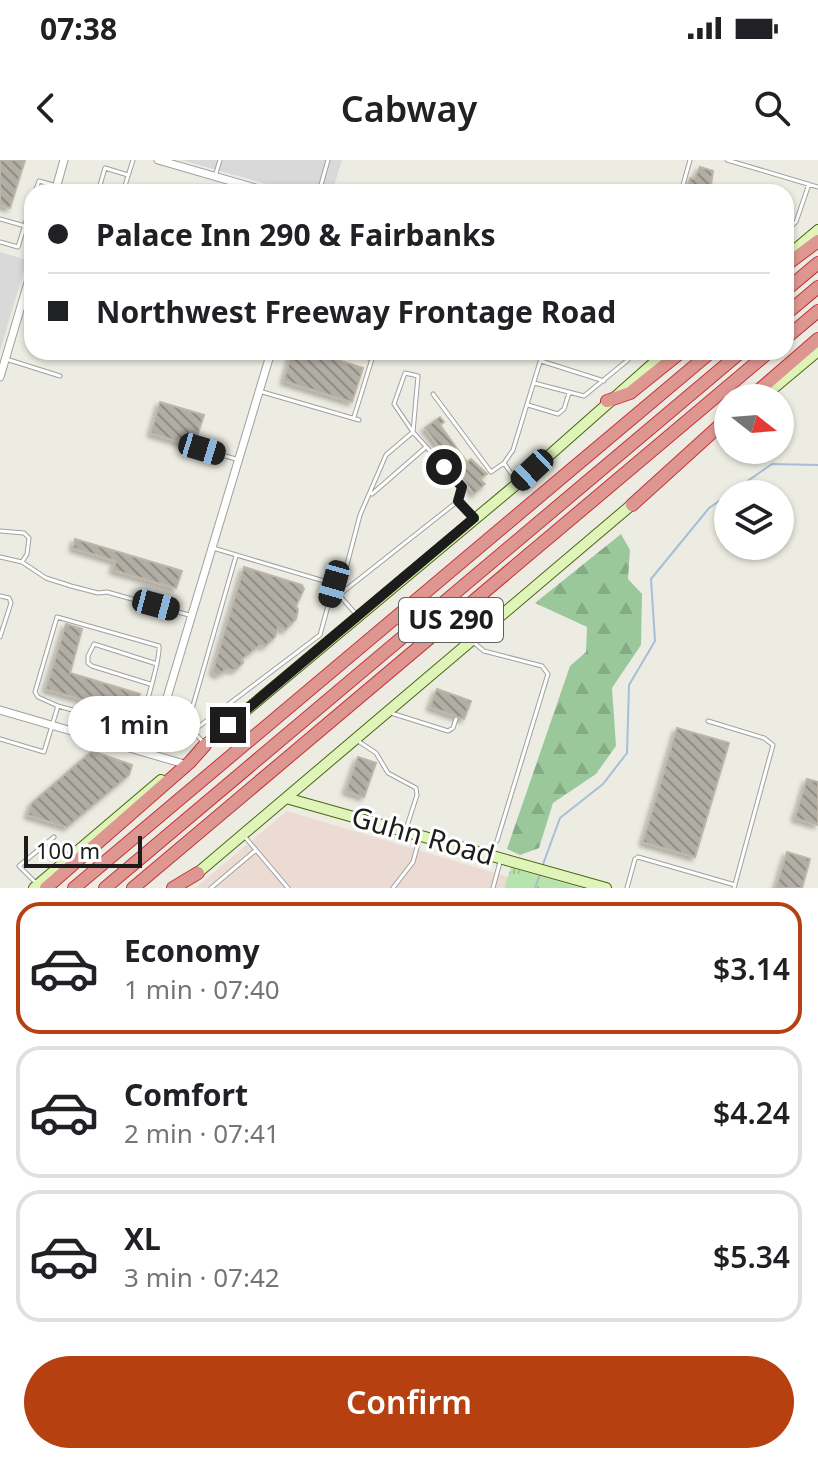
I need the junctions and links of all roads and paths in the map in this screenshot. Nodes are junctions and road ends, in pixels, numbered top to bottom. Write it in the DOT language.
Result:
graph roads {
  1 [pos="64,160"];
  2 [pos="133,160"];
  3 [pos="158,160"];
  4 [pos="220,160"];
  5 [pos="328,160"];
  6 [pos="690,160"];
  7 [pos="727,160"];
  8 [pos="128,175"];
  9 [pos="215,176"];
  10 [pos="57,184"];
  11 [pos="100,184"];
  12 [pos="125,184"];
  13 [pos="242,184"];
  14 [pos="321,184"];
  15 [pos="683,184"];
  16 [pos="809,184"];
  17 [pos="818,187"];
  18 [pos="0,219"];
  19 [pos="794,224"];
  20 [pos="24,226"];
  21 [pos="24,229"];
  22 [pos="818,230"];
  23 [pos="818,241"];
  24 [pos="0,242"];
  25 [pos="794,250"];
  26 [pos="794,259"];
  27 [pos="818,263"];
  28 [pos="794,283"];
  29 [pos="818,287"];
  30 [pos="24,296"];
  31 [pos="794,307"];
  32 [pos="818,311"];
  33 [pos="794,331"];
  34 [pos="818,339"];
  35 [pos="818,351"];
  36 [pos="5,359"];
  37 [pos="269,360"];
  38 [pos="372,360"];
  39 [pos="628,360"];
  40 [pos="656,360"];
  41 [pos="671,360"];
  42 [pos="701,360"];
  43 [pos="732,360"];
  44 [pos="760,360"];
  45 [pos="794,360"];
  46 [pos="794,360"];
  47 [pos="541,361"];
  48 [pos="60,376"];
  49 [pos="0,377"];
  50 [pos="604,381"];
  51 [pos="534,383"];
  52 [pos="766,384"];
  53 [pos="779,384"];
  54 [pos="259,391"];
  55 [pos="569,393"];
  56 [pos="433,394"];
  57 [pos="607,401"];
  58 [pos="527,405"];
  59 [pos="714,431"];
  60 [pos="413,432"];
  61 [pos="714,438"];
  62 [pos="426,447"];
  63 [pos="202,449"];
  64 [pos="239,460"];
  65 [pos="504,463"];
  66 [pos="518,483"];
  67 [pos="371,494"];
  68 [pos="458,501"];
  69 [pos="632,505"];
  70 [pos="474,518"];
  71 [pos="0,531"];
  72 [pos="213,548"];
  73 [pos="236,554"];
  74 [pos="0,557"];
  75 [pos="22,562"];
  76 [pos="339,595"];
  77 [pos="0,596"];
  78 [pos="192,616"];
  79 [pos="358,617"];
  80 [pos="0,637"];
  81 [pos="472,640"];
  82 [pos="321,641"];
  83 [pos="157,664"];
  84 [pos="150,684"];
  85 [pos="58,706"];
  86 [pos="0,710"];
  87 [pos="387,712"];
  88 [pos="456,719"];
  89 [pos="708,721"];
  90 [pos="161,722"];
  91 [pos="52,725"];
  92 [pos="193,731"];
  93 [pos="0,739"];
  94 [pos="354,740"];
  95 [pos="205,745"];
  96 [pos="150,754"];
  97 [pos="181,763"];
  98 [pos="286,798"];
  99 [pos="405,833"];
  100 [pos="243,834"];
  101 [pos="420,836"];
  102 [pos="54,837"];
  103 [pos="497,841"];
  104 [pos="256,850"];
  105 [pos="501,858"];
  106 [pos="198,873"];
  107 [pos="220,881"];
  108 [pos="735,886"];
  109 [pos="39,887"];
  110 [pos="594,887"];
  111 [pos="74,888"];
  112 [pos="105,888"];
  113 [pos="133,888"];
  114 [pos="173,888"];
  115 [pos="180,888"];
  116 [pos="211,888"];
  117 [pos="226,888"];
  118 [pos="288,888"];
  119 [pos="393,888"];
  120 [pos="493,888"];
  121 [pos="606,888"];
  122 [pos="627,888"];
  1 -- 10 [label="street"];
  2 -- 8 [label="lane"];
  3 -- 9 [label="street"];
  4 -- 9 [label="lane"];
  5 -- 14 [label="lane"];
  6 -- 15 [label="lane"];
  7 -- 16 [label="lane"];
  8 -- 11 [label="lane"];
  8 -- 12 [label="lane"];
  9 -- 13 [label="street"];
  16 -- 17 [label="lane"];
  16 -- 19 [label="lane"];
  18 -- 20 [label="lane"];
  21 -- 24 [label="lane"];
  22 -- 25 [label="main road"];
  23 -- 26 [label="highway"];
  27 -- 28 [label="highway"];
  29 -- 31 [label="highway"];
  30 -- 36 [label="street"];
  32 -- 33 [label="highway"];
  34 -- 46 [label="highway"];
  35 -- 53 [label="main road"];
  36 -- 48 [label="lane"];
  36 -- 49 [label="street"];
  37 -- 54 [label="street"];
  38 -- 54 [label="lane"];
  39 -- 50 [label="lane"];
  40 -- 57 [label="main road"];
  41 -- 57 [label="highway"];
  42 -- 111 [label="highway, US 290"];
  43 -- 112 [label="highway"];
  44 -- 113 [label="highway, US 290"];
  45 -- 52 [label="highway"];
  47 -- 50 [label="lane"];
  47 -- 51 [label="lane"];
  50 -- 55 [label="lane"];
  51 -- 55 [label="lane"];
  51 -- 58 [label="lane"];
  54 -- 64 [label="street"];
  55 -- 58 [label="lane"];
  56 -- 65 [label="lane"];
  57 -- 66 [label="main road"];
  58 -- 65 [label="lane"];
  59 -- 69 [label="highway"];
  60 -- 60 [label="lane"];
  60 -- 62 [label="lane"];
  60 -- 67 [label="lane"];
  61 -- 69 [label="main road"];
  62 -- 67 [label="lane"];
  62 -- 68 [label="lane"];
  63 -- 64 [label="lane"];
  64 -- 72 [label="street"];
  65 -- 66 [label="lane"];
  66 -- 70 [label="main road"];
  67 -- 76 [label="lane"];
  68 -- 70 [label="lane"];
  68 -- 76 [label="lane"];
  69 -- 81 [label="main road"];
  70 -- 79 [label="main road"];
  71 -- 75 [label="lane"];
  72 -- 73 [label="lane"];
  72 -- 78 [label="street"];
  73 -- 82 [label="lane"];
  73 -- 92 [label="lane"];
  74 -- 75 [label="lane"];
  75 -- 78 [label="lane"];
  76 -- 79 [label="lane"];
  77 -- 80 [label="lane"];
  78 -- 90 [label="street"];
  79 -- 82 [label="main road"];
  81 -- 87 [label="main road"];
  81 -- 103 [label="lane"];
  82 -- 92 [label="lane"];
  82 -- 95 [label="main road"];
  83 -- 84 [label="lane"];
  83 -- 84 [label="lane"];
  83 -- 85 [label="lane"];
  84 -- 85 [label="lane"];
  85 -- 91 [label="lane"];
  86 -- 91 [label="street"];
  87 -- 88 [label="lane"];
  87 -- 94 [label="main road"];
  89 -- 108 [label="lane"];
  90 -- 92 [label="lane"];
  90 -- 96 [label="street"];
  91 -- 93 [label="lane"];
  91 -- 96 [label="street"];
  92 -- 95 [label="lane"];
  94 -- 98 [label="main road"];
  94 -- 99 [label="lane"];
  95 -- 97 [label="main road"];
  95 -- 109 [label="highway"];
  96 -- 97 [label="street"];
  97 -- 109 [label="main road"];
  98 -- 99 [label="main road, Guhn Road"];
  98 -- 100 [label="main road"];
  99 -- 101 [label="main road, Guhn Road"];
  100 -- 104 [label="lane"];
  100 -- 106 [label="main road"];
  101 -- 105 [label="main road, Guhn Road"];
  101 -- 119 [label="lane"];
  102 -- 109 [label="lane"];
  104 -- 107 [label="lane"];
  104 -- 118 [label="lane"];
  105 -- 110 [label="main road, Guhn Road"];
  105 -- 120 [label="lane"];
  106 -- 114 [label="highway"];
  106 -- 115 [label="main road"];
  107 -- 116 [label="lane"];
  107 -- 117 [label="lane"];
  108 -- 122 [label="lane"];
  110 -- 121 [label="main road, Guhn Road"];
}
